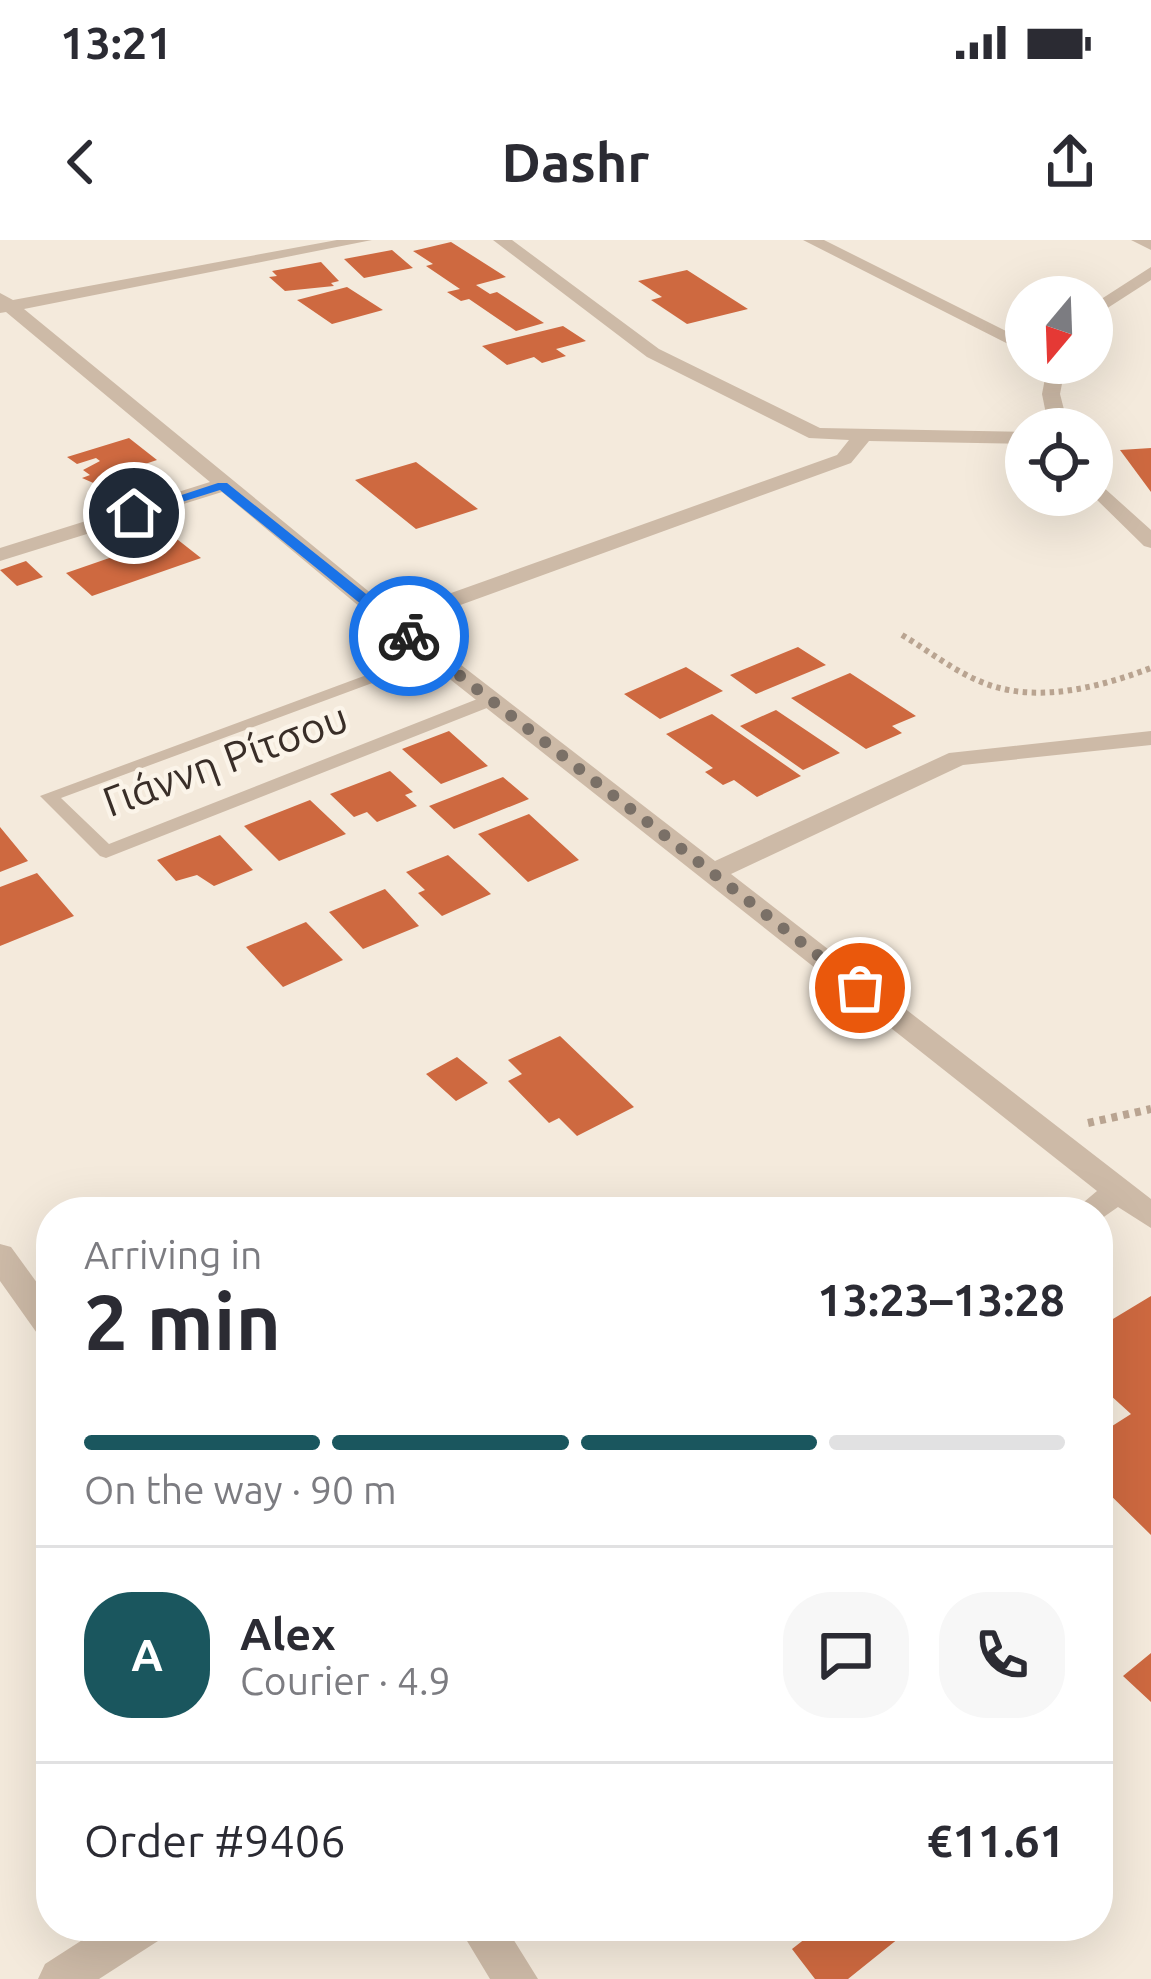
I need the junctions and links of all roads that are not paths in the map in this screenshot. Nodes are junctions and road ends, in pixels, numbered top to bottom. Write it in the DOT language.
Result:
graph roads {
  1 [pos="364,240"];
  2 [pos="501,240"];
  3 [pos="811,240"];
  4 [pos="1139,240"];
  5 [pos="1151,245"];
  6 [pos="1151,272"];
  7 [pos="1113,298"];
  8 [pos="3,304"];
  9 [pos="1005,337"];
  10 [pos="861,438"];
  11 [pos="1005,438"];
  12 [pos="222,485"];
  13 [pos="1113,504"];
  14 [pos="1151,542"];
  15 [pos="0,555"];
  16 [pos="392,622"];
  17 [pos="434,655"];
  18 [pos="490,700"];
  19 [pos="1151,737"];
  20 [pos="712,873"];
  21 [pos="1120,1191"];
  22 [pos="1111,1197"];
  23 [pos="1151,1216"];
  24 [pos="0,1256"];
  25 [pos="36,1306"];
  26 [pos="119,1941"];
  27 [pos="489,1941"];
  28 [pos="60,1979"];
  29 [pos="516,1979"];
  1 -- 8 [label="street"];
  2 -- 10 [label="street"];
  3 -- 9 [label="street"];
  4 -- 5 [label="street"];
  6 -- 7 [label="street"];
  8 -- 12 [label="street"];
  10 -- 11 [label="street"];
  10 -- 16 [label="street"];
  12 -- 15 [label="street"];
  12 -- 16 [label="street"];
  13 -- 14 [label="street"];
  16 -- 17 [label="street"];
  17 -- 18 [label="street"];
  17 -- 18 [label="lane, Γιάννη Ρίτσου"];
  18 -- 20 [label="street"];
  19 -- 20 [label="street"];
  20 -- 21 [label="street"];
  21 -- 22 [label="street"];
  21 -- 23 [label="street"];
  24 -- 25 [label="street"];
  26 -- 28 [label="street"];
  27 -- 29 [label="street"];
}
